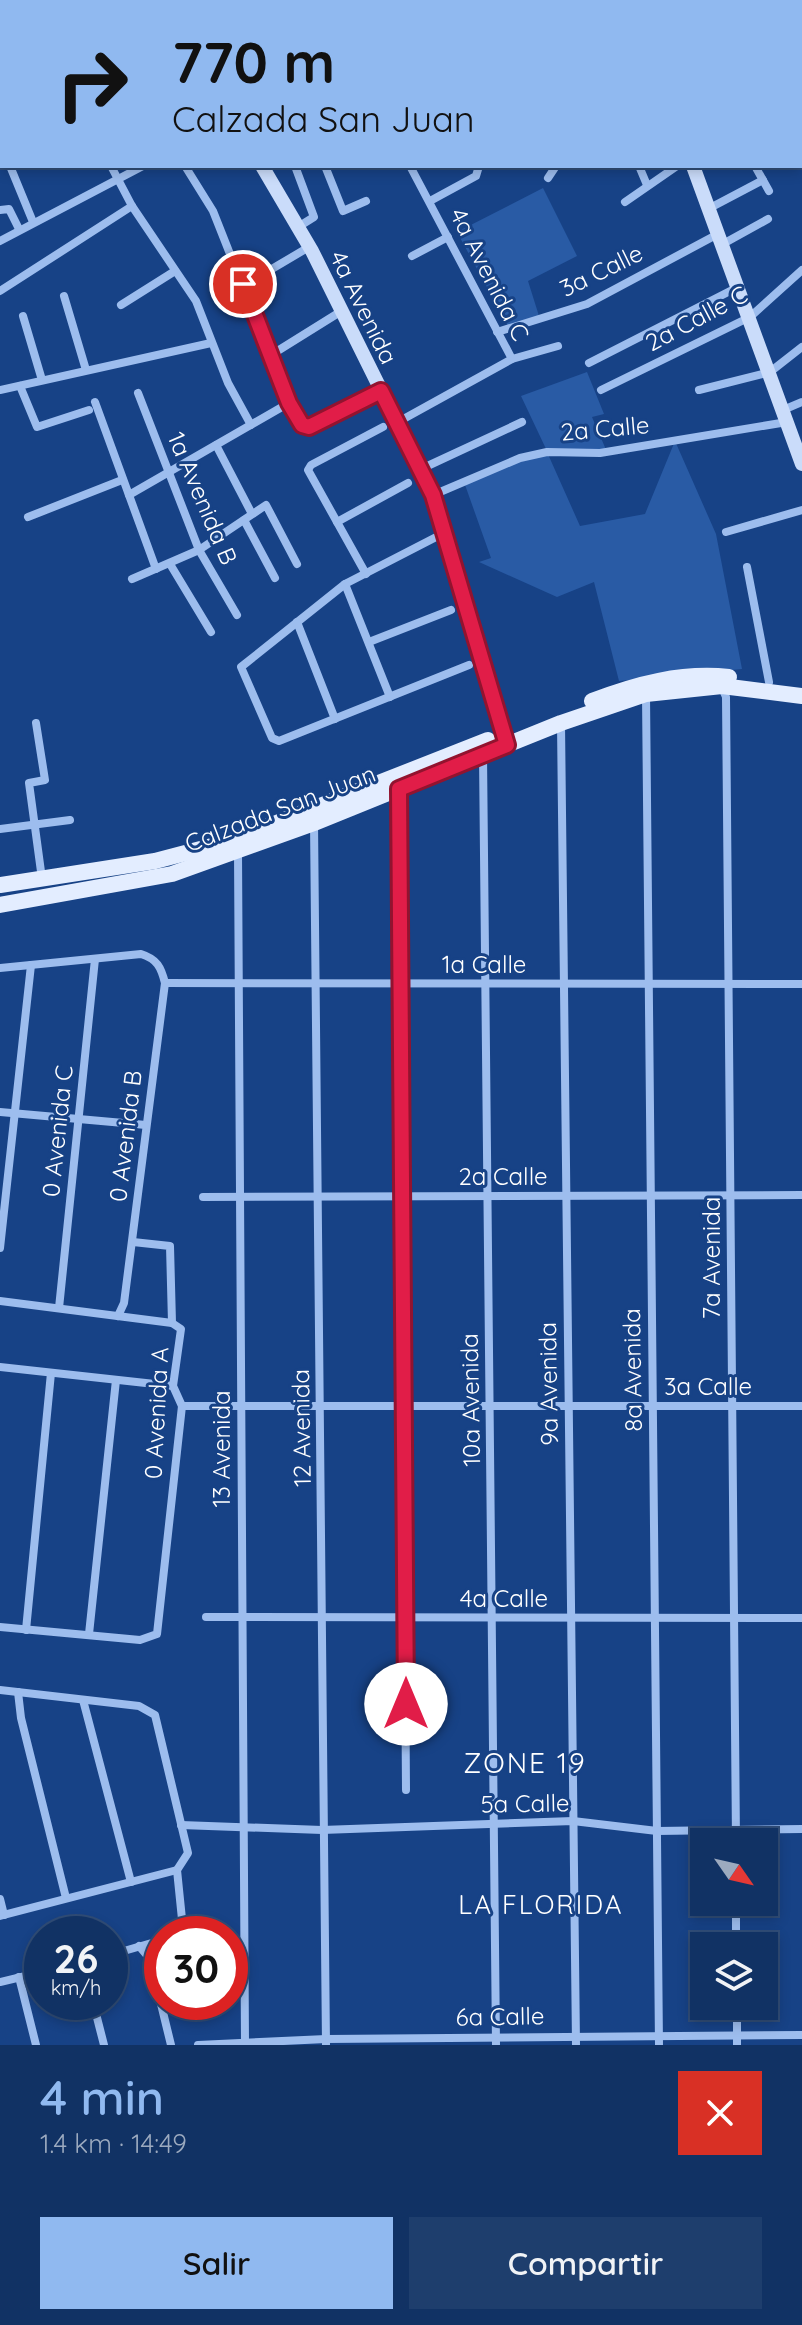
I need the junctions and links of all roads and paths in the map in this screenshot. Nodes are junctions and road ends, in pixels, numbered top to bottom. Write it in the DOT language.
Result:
graph roads {
  1 [pos="11,168"];
  2 [pos="112,168"];
  3 [pos="139,168"];
  4 [pos="186,168"];
  5 [pos="263,168"];
  6 [pos="296,168"];
  7 [pos="326,168"];
  8 [pos="411,168"];
  9 [pos="555,168"];
  10 [pos="640,168"];
  11 [pos="674,168"];
  12 [pos="694,168"];
  13 [pos="756,168"];
  14 [pos="479,169"];
  15 [pos="117,178"];
  16 [pos="548,178"];
  17 [pos="763,180"];
  18 [pos="647,185"];
  19 [pos="769,191"];
  20 [pos="366,201"];
  21 [pos="430,201"];
  22 [pos="625,202"];
  23 [pos="132,206"];
  24 [pos="708,209"];
  25 [pos="0,210"];
  26 [pos="768,219"];
  27 [pos="33,222"];
  28 [pos="298,227"];
  29 [pos="19,229"];
  30 [pos="448,237"];
  31 [pos="720,240"];
  32 [pos="0,241"];
  33 [pos="309,247"];
  34 [pos="412,256"];
  35 [pos="802,270"];
  36 [pos="175,271"];
  37 [pos="265,273"];
  38 [pos="738,287"];
  39 [pos="0,291"];
  40 [pos="64,296"];
  41 [pos="121,305"];
  42 [pos="340,312"];
  43 [pos="23,316"];
  44 [pos="750,317"];
  45 [pos="497,332"];
  46 [pos="211,343"];
  47 [pos="558,346"];
  48 [pos="802,347"];
  49 [pos="271,355"];
  50 [pos="512,359"];
  51 [pos="589,363"];
  52 [pos="86,370"];
  53 [pos="770,372"];
  54 [pos="42,380"];
  55 [pos="20,386"];
  56 [pos="0,390"];
  57 [pos="601,390"];
  58 [pos="699,390"];
  59 [pos="381,391"];
  60 [pos="138,393"];
  61 [pos="802,402"];
  62 [pos="289,403"];
  63 [pos="785,416"];
  64 [pos="398,422"];
  65 [pos="522,422"];
  66 [pos="251,425"];
  67 [pos="383,427"];
  68 [pos="216,445"];
  69 [pos="802,464"];
  70 [pos="421,469"];
  71 [pos="169,473"];
  72 [pos="122,480"];
  73 [pos="408,483"];
  74 [pos="129,495"];
  75 [pos="433,495"];
  76 [pos="802,510"];
  77 [pos="28,517"];
  78 [pos="248,517"];
  79 [pos="337,522"];
  80 [pos="726,532"];
  81 [pos="444,533"];
  82 [pos="199,550"];
  83 [pos="170,564"];
  84 [pos="297,564"];
  85 [pos="747,567"];
  86 [pos="156,569"];
  87 [pos="366,574"];
  88 [pos="275,578"];
  89 [pos="132,579"];
  90 [pos="345,584"];
  91 [pos="451,610"];
  92 [pos="237,615"];
  93 [pos="297,622"];
  94 [pos="211,632"];
  95 [pos="369,642"];
  96 [pos="469,665"];
  97 [pos="719,681"];
  98 [pos="769,682"];
  99 [pos="802,687"];
  100 [pos="646,694"];
  101 [pos="802,696"];
  102 [pos="390,697"];
  103 [pos="335,719"];
  104 [pos="36,723"];
  105 [pos="561,723"];
  106 [pos="505,740"];
  107 [pos="480,749"];
  108 [pos="399,789"];
  109 [pos="312,818"];
  110 [pos="70,820"];
  111 [pos="34,824"];
  112 [pos="0,829"];
  113 [pos="214,845"];
  114 [pos="238,852"];
  115 [pos="172,874"];
  116 [pos="42,880"];
  117 [pos="0,885"];
  118 [pos="0,905"];
  119 [pos="95,959"];
  120 [pos="31,965"];
  121 [pos="0,968"];
  122 [pos="165,983"];
  123 [pos="238,983"];
  124 [pos="317,983"];
  125 [pos="401,983"];
  126 [pos="485,984"];
  127 [pos="564,984"];
  128 [pos="649,984"];
  129 [pos="728,984"];
  130 [pos="802,984"];
  131 [pos="0,1112"];
  132 [pos="15,1113"];
  133 [pos="78,1119"];
  134 [pos="146,1125"];
  135 [pos="651,1195"];
  136 [pos="730,1195"];
  137 [pos="802,1195"];
  138 [pos="403,1196"];
  139 [pos="488,1196"];
  140 [pos="566,1196"];
  141 [pos="203,1197"];
  142 [pos="240,1197"];
  143 [pos="319,1197"];
  144 [pos="133,1242"];
  145 [pos="0,1248"];
  146 [pos="0,1301"];
  147 [pos="59,1308"];
  148 [pos="118,1316"];
  149 [pos="172,1323"];
  150 [pos="0,1367"];
  151 [pos="51,1373"];
  152 [pos="116,1380"];
  153 [pos="173,1386"];
  154 [pos="182,1406"];
  155 [pos="241,1406"];
  156 [pos="321,1406"];
  157 [pos="405,1406"];
  158 [pos="490,1406"];
  159 [pos="569,1406"];
  160 [pos="653,1406"];
  161 [pos="732,1406"];
  162 [pos="802,1406"];
  163 [pos="206,1617"];
  164 [pos="242,1617"];
  165 [pos="323,1617"];
  166 [pos="406,1617"];
  167 [pos="492,1618"];
  168 [pos="571,1618"];
  169 [pos="655,1618"];
  170 [pos="734,1618"];
  171 [pos="802,1618"];
  172 [pos="0,1627"];
  173 [pos="26,1630"];
  174 [pos="89,1634"];
  175 [pos="0,1690"];
  176 [pos="18,1692"];
  177 [pos="83,1700"];
  178 [pos="406,1790"];
  179 [pos="573,1821"];
  180 [pos="494,1824"];
  181 [pos="181,1825"];
  182 [pos="736,1828"];
  183 [pos="778,1829"];
  184 [pos="802,1829"];
  185 [pos="245,1830"];
  186 [pos="322,1830"];
  187 [pos="657,1831"];
  188 [pos="690,1831"];
  189 [pos="185,1842"];
  190 [pos="177,1870"];
  191 [pos="131,1882"];
  192 [pos="66,1898"];
  193 [pos="0,1899"];
  194 [pos="2,1915"];
  195 [pos="179,1916"];
  196 [pos="144,1945"];
  197 [pos="139,1946"];
  198 [pos="128,1949"];
  199 [pos="24,1976"];
  200 [pos="19,1977"];
  201 [pos="0,1982"];
  202 [pos="98,2020"];
  203 [pos="802,2035"];
  204 [pos="737,2040"];
  205 [pos="576,2041"];
  206 [pos="658,2041"];
  207 [pos="326,2042"];
  208 [pos="407,2042"];
  209 [pos="496,2042"];
  210 [pos="245,2043"];
  211 [pos="36,2045"];
  212 [pos="104,2045"];
  213 [pos="171,2045"];
  214 [pos="198,2045"];
  1 -- 27 [label="street"];
  2 -- 15 [label="street"];
  3 -- 15 [label="street"];
  4 -- 49 [label="street"];
  5 -- 28 [label="street, 4a Avenida"];
  6 -- 28 [label="street"];
  7 -- 20 [label="street"];
  8 -- 21 [label="street, 4a Avenida C"];
  9 -- 16 [label="street"];
  10 -- 18 [label="street"];
  11 -- 18 [label="street"];
  12 -- 24 [label="street"];
  13 -- 17 [label="street"];
  14 -- 21 [label="street"];
  15 -- 23 [label="street"];
  15 -- 27 [label="street"];
  17 -- 19 [label="street"];
  17 -- 24 [label="street"];
  18 -- 22 [label="street"];
  21 -- 30 [label="street, 4a Avenida C"];
  23 -- 36 [label="street"];
  23 -- 39 [label="street"];
  24 -- 31 [label="street"];
  25 -- 29 [label="street"];
  26 -- 31 [label="street, 3a Calle"];
  27 -- 29 [label="street"];
  28 -- 33 [label="street, 4a Avenida"];
  29 -- 32 [label="street"];
  30 -- 34 [label="street"];
  30 -- 45 [label="street, 4a Avenida C"];
  31 -- 38 [label="street"];
  31 -- 45 [label="street, 3a Calle"];
  33 -- 37 [label="street"];
  33 -- 42 [label="street, 4a Avenida"];
  35 -- 44 [label="street, 2a Calle C"];
  36 -- 41 [label="street"];
  36 -- 46 [label="street"];
  38 -- 44 [label="street"];
  38 -- 51 [label="street"];
  40 -- 52 [label="street"];
  42 -- 49 [label="street"];
  42 -- 59 [label="street, 4a Avenida"];
  43 -- 54 [label="street"];
  44 -- 53 [label="street"];
  44 -- 57 [label="street, 2a Calle C"];
  45 -- 50 [label="street, 4a Avenida C"];
  46 -- 52 [label="street"];
  46 -- 66 [label="street"];
  47 -- 50 [label="street"];
  48 -- 53 [label="street"];
  49 -- 62 [label="street"];
  50 -- 64 [label="street"];
  52 -- 54 [label="street"];
  53 -- 58 [label="street"];
  53 -- 63 [label="street"];
  54 -- 55 [label="street"];
  55 -- 56 [label="street"];
  55 -- 72 [label="street"];
  59 -- 62 [label="street"];
  59 -- 64 [label="street, 4a Avenida"];
  60 -- 71 [label="street, 1a Avenida B"];
  61 -- 63 [label="street, 2a Calle"];
  62 -- 66 [label="street"];
  63 -- 69 [label="street"];
  63 -- 75 [label="street, 2a Calle"];
  64 -- 70 [label="street, 4a Avenida"];
  65 -- 70 [label="street"];
  66 -- 68 [label="street"];
  67 -- 79 [label="street"];
  68 -- 71 [label="street"];
  68 -- 78 [label="street"];
  70 -- 75 [label="street, 4a Avenida"];
  71 -- 74 [label="street"];
  71 -- 82 [label="street, 1a Avenida B"];
  72 -- 74 [label="street"];
  72 -- 77 [label="street"];
  73 -- 79 [label="street"];
  74 -- 86 [label="street"];
  75 -- 81 [label="street, 4a Avenida"];
  76 -- 80 [label="street"];
  78 -- 82 [label="street"];
  78 -- 84 [label="street"];
  78 -- 88 [label="street"];
  79 -- 87 [label="street"];
  81 -- 87 [label="street"];
  81 -- 106 [label="street, 4a Avenida"];
  82 -- 83 [label="street"];
  82 -- 92 [label="street, 1a Avenida B"];
  83 -- 86 [label="street"];
  83 -- 94 [label="street"];
  85 -- 98 [label="street"];
  86 -- 89 [label="street"];
  87 -- 90 [label="street"];
  90 -- 93 [label="street"];
  90 -- 95 [label="street"];
  91 -- 95 [label="street"];
  93 -- 103 [label="street"];
  93 -- 103 [label="street"];
  95 -- 102 [label="street"];
  96 -- 102 [label="street"];
  97 -- 98 [label="main road, Calzada San Juan"];
  97 -- 100 [label="main road, Calzada San Juan"];
  97 -- 101 [label="main road, Calzada San Juan"];
  97 -- 106 [label="main road, Calzada San Juan"];
  97 -- 129 [label="street, 7a Avenida"];
  98 -- 99 [label="main road, Calzada San Juan"];
  100 -- 105 [label="main road, Calzada San Juan"];
  100 -- 128 [label="street, 8a Avenida"];
  102 -- 103 [label="street"];
  104 -- 111 [label="street"];
  105 -- 106 [label="main road, Calzada San Juan"];
  105 -- 127 [label="street, 9a Avenida"];
  106 -- 107 [label="main road, Calzada San Juan"];
  107 -- 108 [label="main road, Calzada San Juan"];
  107 -- 109 [label="main road, Calzada San Juan"];
  107 -- 126 [label="street, 10a Avenida"];
  108 -- 109 [label="main road, Calzada San Juan"];
  108 -- 125 [label="street"];
  109 -- 113 [label="main road, Calzada San Juan"];
  109 -- 114 [label="main road, Calzada San Juan"];
  109 -- 124 [label="street, 12 Avenida"];
  110 -- 111 [label="street"];
  111 -- 112 [label="street"];
  111 -- 116 [label="street"];
  113 -- 115 [label="main road"];
  113 -- 116 [label="main road, Calzada San Juan"];
  114 -- 115 [label="main road, Calzada San Juan"];
  114 -- 123 [label="street, 13 Avenida"];
  115 -- 118 [label="main road, Calzada San Juan"];
  116 -- 117 [label="main road, Calzada San Juan"];
  119 -- 120 [label="street"];
  119 -- 122 [label="street, 0 Avenida B"];
  119 -- 133 [label="street, 0 Avenida C"];
  120 -- 121 [label="street"];
  120 -- 132 [label="street"];
  122 -- 123 [label="street, 1a Calle"];
  122 -- 134 [label="street, 0 Avenida B"];
  123 -- 124 [label="street, 1a Calle"];
  123 -- 142 [label="street, 13 Avenida"];
  124 -- 125 [label="street, 1a Calle"];
  124 -- 143 [label="street, 12 Avenida"];
  125 -- 126 [label="street, 1a Calle"];
  125 -- 138 [label="street"];
  126 -- 127 [label="street, 1a Calle"];
  126 -- 139 [label="street, 10a Avenida"];
  127 -- 128 [label="street, 1a Calle"];
  127 -- 140 [label="street, 9a Avenida"];
  128 -- 129 [label="street, 1a Calle"];
  128 -- 135 [label="street, 8a Avenida"];
  129 -- 130 [label="street, 1a Calle"];
  129 -- 136 [label="street, 7a Avenida"];
  131 -- 132 [label="street"];
  132 -- 133 [label="street"];
  132 -- 145 [label="street"];
  133 -- 134 [label="street"];
  133 -- 147 [label="street, 0 Avenida C"];
  134 -- 144 [label="street, 0 Avenida B"];
  135 -- 136 [label="street, 2a Calle"];
  135 -- 140 [label="street, 2a Calle"];
  135 -- 160 [label="street, 8a Avenida"];
  136 -- 137 [label="street, 2a Calle"];
  136 -- 161 [label="street, 7a Avenida"];
  138 -- 139 [label="street, 2a Calle"];
  138 -- 143 [label="street, 2a Calle"];
  138 -- 157 [label="street"];
  139 -- 140 [label="street, 2a Calle"];
  139 -- 158 [label="street, 10a Avenida"];
  140 -- 159 [label="street, 9a Avenida"];
  141 -- 142 [label="street, 2a Calle"];
  142 -- 143 [label="street, 2a Calle"];
  142 -- 155 [label="street, 13 Avenida"];
  143 -- 156 [label="street, 12 Avenida"];
  144 -- 148 [label="street, 0 Avenida B"];
  144 -- 149 [label="street, 0 Avenida A"];
  146 -- 147 [label="street"];
  147 -- 148 [label="street"];
  148 -- 149 [label="street"];
  149 -- 153 [label="street, 0 Avenida A"];
  150 -- 151 [label="street"];
  151 -- 152 [label="street"];
  151 -- 173 [label="street"];
  152 -- 153 [label="street"];
  152 -- 174 [label="street"];
  153 -- 154 [label="street, 0 Avenida A"];
  154 -- 155 [label="street, 3a Calle"];
  154 -- 174 [label="street, 0 Avenida A"];
  155 -- 156 [label="street, 3a Calle"];
  155 -- 164 [label="street, 13 Avenida"];
  156 -- 157 [label="street, 3a Calle"];
  156 -- 165 [label="street, 12 Avenida"];
  157 -- 158 [label="street, 3a Calle"];
  157 -- 166 [label="street"];
  158 -- 159 [label="street, 3a Calle"];
  158 -- 167 [label="street, 10a Avenida"];
  159 -- 160 [label="street, 3a Calle"];
  159 -- 168 [label="street, 9a Avenida"];
  160 -- 161 [label="street, 3a Calle"];
  160 -- 169 [label="street, 8a Avenida"];
  161 -- 162 [label="street, 3a Calle"];
  161 -- 170 [label="street, 7a Avenida"];
  163 -- 164 [label="street, 4a Calle"];
  164 -- 165 [label="street, 4a Calle"];
  164 -- 185 [label="street, 13 Avenida"];
  165 -- 166 [label="street, 4a Calle"];
  165 -- 186 [label="street, 12 Avenida"];
  166 -- 167 [label="street, 4a Calle"];
  166 -- 178 [label="street"];
  167 -- 168 [label="street, 4a Calle"];
  167 -- 180 [label="street, 10a Avenida"];
  168 -- 169 [label="street, 4a Calle"];
  168 -- 179 [label="street, 9a Avenida"];
  169 -- 170 [label="street, 4a Calle"];
  169 -- 187 [label="street, 8a Avenida"];
  170 -- 171 [label="street, 4a Calle"];
  170 -- 182 [label="street, 7a Avenida"];
  172 -- 173 [label="street"];
  173 -- 174 [label="street"];
  175 -- 176 [label="street"];
  176 -- 177 [label="street"];
  176 -- 192 [label="street"];
  177 -- 181 [label="street"];
  177 -- 191 [label="street"];
  179 -- 180 [label="street, 5a Calle"];
  179 -- 187 [label="street, 5a Calle"];
  179 -- 205 [label="street, 9a Avenida"];
  180 -- 186 [label="street, 5a Calle"];
  180 -- 209 [label="street, 10a Avenida"];
  181 -- 185 [label="street, 5a Calle"];
  181 -- 189 [label="street"];
  183 -- 184 [label="street, 5a Calle"];
  185 -- 186 [label="street, 5a Calle"];
  185 -- 189 [label="street, 5a Calle"];
  185 -- 210 [label="street, 13 Avenida"];
  186 -- 207 [label="street, 12 Avenida"];
  187 -- 188 [label="street, 5a Calle"];
  187 -- 206 [label="street, 8a Avenida"];
  189 -- 190 [label="street"];
  190 -- 191 [label="street"];
  190 -- 195 [label="street"];
  191 -- 192 [label="street"];
  192 -- 194 [label="street"];
  193 -- 194 [label="street"];
  196 -- 197 [label="street"];
  197 -- 198 [label="street"];
  197 -- 213 [label="street"];
  199 -- 200 [label="street"];
  200 -- 201 [label="street"];
  200 -- 211 [label="street"];
  202 -- 212 [label="street"];
  203 -- 204 [label="street, 6a Calle"];
  204 -- 206 [label="street, 6a Calle"];
  205 -- 206 [label="street, 6a Calle"];
  205 -- 209 [label="street, 6a Calle"];
  207 -- 208 [label="street, 6a Calle"];
  207 -- 210 [label="street, 6a Calle"];
  208 -- 209 [label="street, 6a Calle"];
  210 -- 214 [label="street, 6a Calle"];
}
